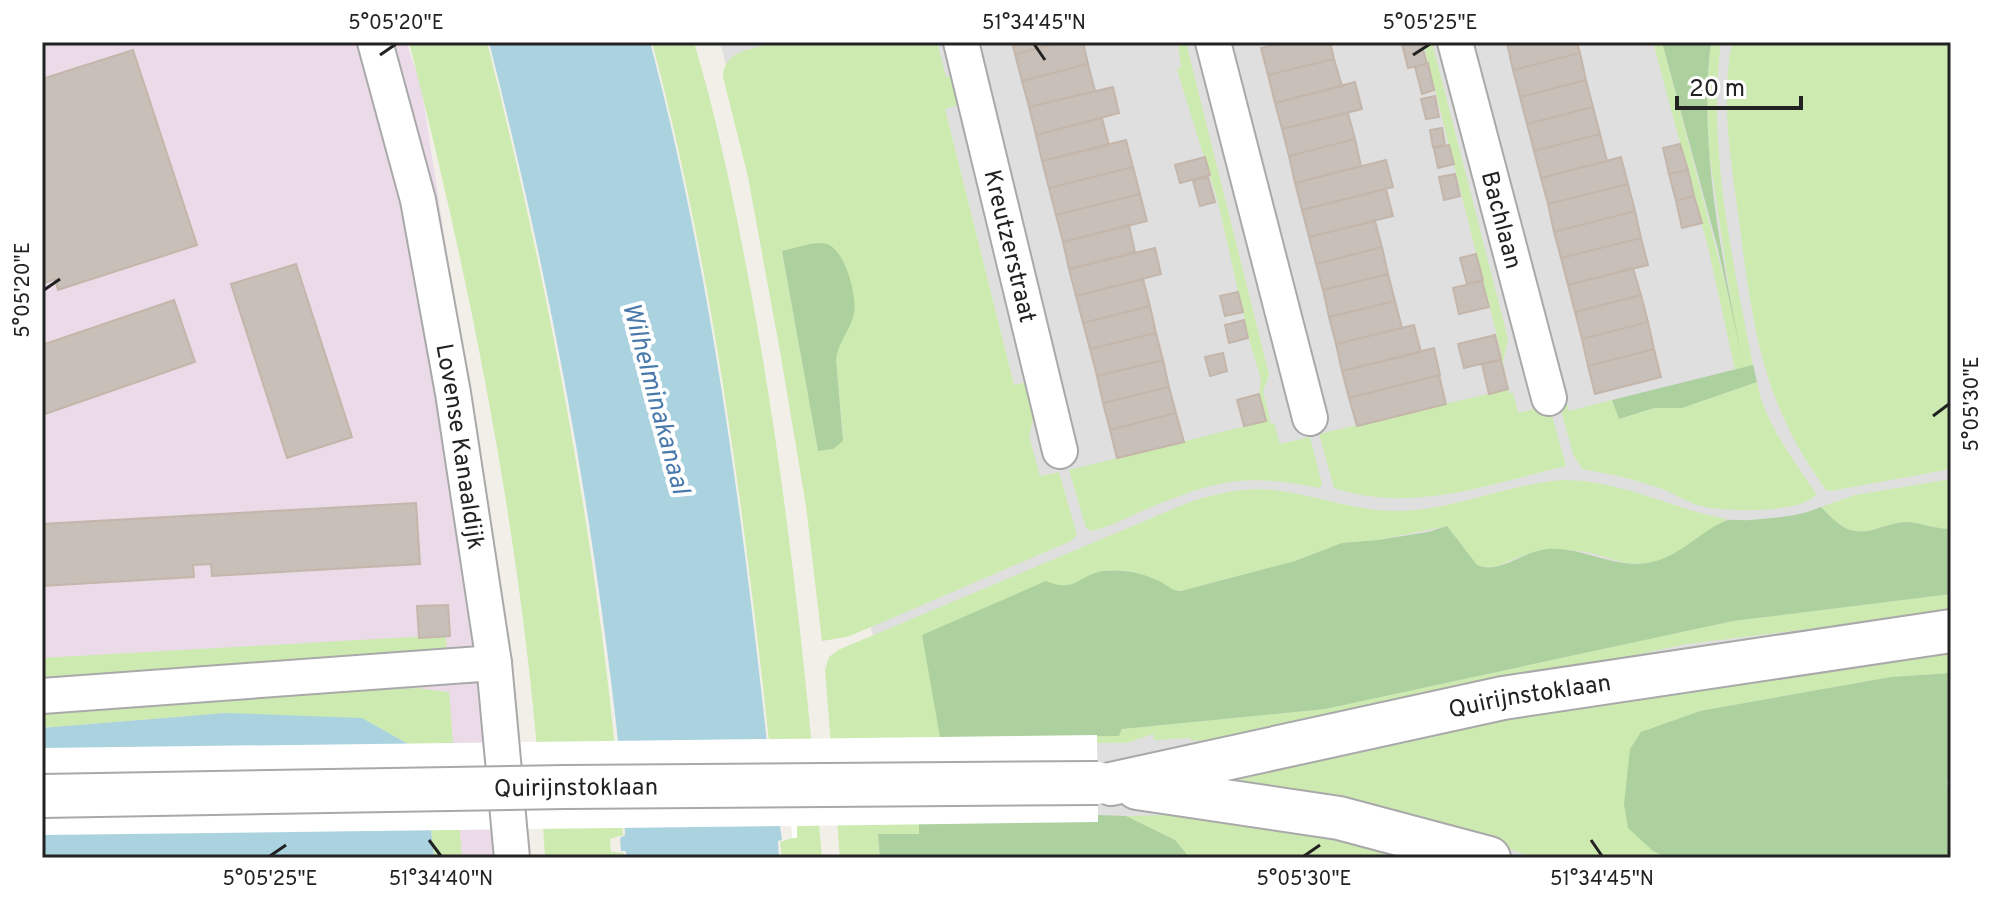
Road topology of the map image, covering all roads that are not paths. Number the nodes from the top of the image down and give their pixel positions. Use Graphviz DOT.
graph roads {
  1 [pos="375,42"];
  2 [pos="961,42"];
  3 [pos="1213,42"];
  4 [pos="1455,42"];
  5 [pos="1549,398"];
  6 [pos="1310,418"];
  7 [pos="1060,451"];
  8 [pos="1951,631"];
  9 [pos="494,663"];
  10 [pos="42,696"];
  11 [pos="1105,784"];
  12 [pos="42,796"];
  13 [pos="512,858"];
  14 [pos="1489,858"];
  1 -- 9 [label="street, Lovense Kanaaldijk"];
  2 -- 7 [label="street, Kreutzerstraat"];
  3 -- 6 [label="street"];
  4 -- 5 [label="street, Bachlaan"];
  8 -- 11 [label="street, Quirijnstoklaan"];
  9 -- 10 [label="street"];
  9 -- 13 [label="street, Lovense Kanaaldijk"];
  11 -- 12 [label="street, Quirijnstoklaan, bridge"];
  11 -- 14 [label="street, Quirijnstoklaan"];
}
